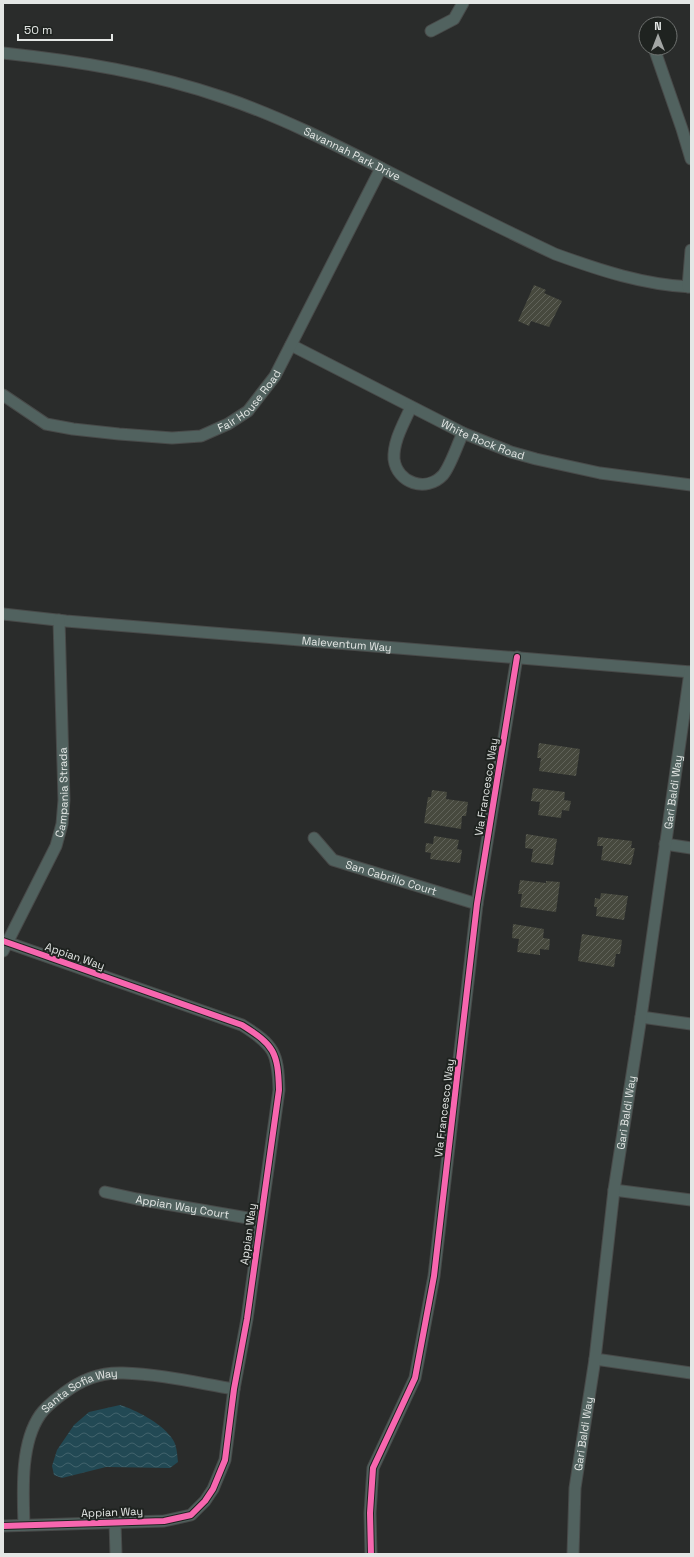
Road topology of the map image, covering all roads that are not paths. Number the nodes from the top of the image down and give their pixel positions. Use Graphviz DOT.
graph roads {
  1 [pos="463,3"];
  2 [pos="431,31"];
  3 [pos="3,53"];
  4 [pos="657,56"];
  5 [pos="691,159"];
  6 [pos="381,168"];
  7 [pos="691,250"];
  8 [pos="689,287"];
  9 [pos="291,345"];
  10 [pos="3,395"];
  11 [pos="411,407"];
  12 [pos="463,433"];
  13 [pos="691,485"];
  14 [pos="3,614"];
  15 [pos="59,620"];
  16 [pos="517,657"];
  17 [pos="690,672"];
  18 [pos="314,838"];
  19 [pos="665,844"];
  20 [pos="691,848"];
  21 [pos="477,904"];
  22 [pos="4,945"];
  23 [pos="642,1016"];
  24 [pos="691,1024"];
  25 [pos="614,1190"];
  26 [pos="105,1192"];
  27 [pos="691,1200"];
  28 [pos="260,1220"];
  29 [pos="595,1359"];
  30 [pos="691,1373"];
  31 [pos="234,1390"];
  32 [pos="116,1522"];
  33 [pos="24,1525"];
  34 [pos="3,1526"];
  35 [pos="116,1554"];
  36 [pos="371,1554"];
  37 [pos="574,1554"];
  1 -- 2 [label="street"];
  3 -- 6 [label="street, Savannah Park Drive"];
  4 -- 5 [label="street"];
  6 -- 8 [label="street, Savannah Park Drive"];
  6 -- 9 [label="street, Fair House Road"];
  7 -- 8 [label="street"];
  9 -- 10 [label="street, Fair House Road"];
  9 -- 11 [label="street, White Rock Road"];
  11 -- 12 [label="street, White Rock Road"];
  11 -- 12 [label="street"];
  12 -- 13 [label="street, White Rock Road"];
  14 -- 15 [label="street, Maleventum Way"];
  15 -- 16 [label="street, Maleventum Way"];
  15 -- 22 [label="street, Campania Strada"];
  16 -- 17 [label="street, Maleventum Way"];
  16 -- 21 [label="street, Via Francesco Way"];
  17 -- 19 [label="street, Gari Baldi Way"];
  18 -- 21 [label="street, San Cabrillo Court"];
  19 -- 20 [label="street"];
  19 -- 23 [label="street, Gari Baldi Way"];
  21 -- 36 [label="street, Via Francesco Way"];
  22 -- 28 [label="street, Appian Way"];
  23 -- 24 [label="street"];
  23 -- 25 [label="street, Gari Baldi Way"];
  25 -- 27 [label="street"];
  25 -- 29 [label="street, Gari Baldi Way"];
  26 -- 28 [label="street, Appian Way Court"];
  28 -- 31 [label="street, Appian Way"];
  29 -- 30 [label="street"];
  29 -- 37 [label="street, Gari Baldi Way"];
  31 -- 32 [label="street, Appian Way"];
  31 -- 33 [label="street, Santa Sofia Way"];
  32 -- 33 [label="street, Appian Way"];
  32 -- 35 [label="street"];
  33 -- 34 [label="street, Appian Way"];
}
